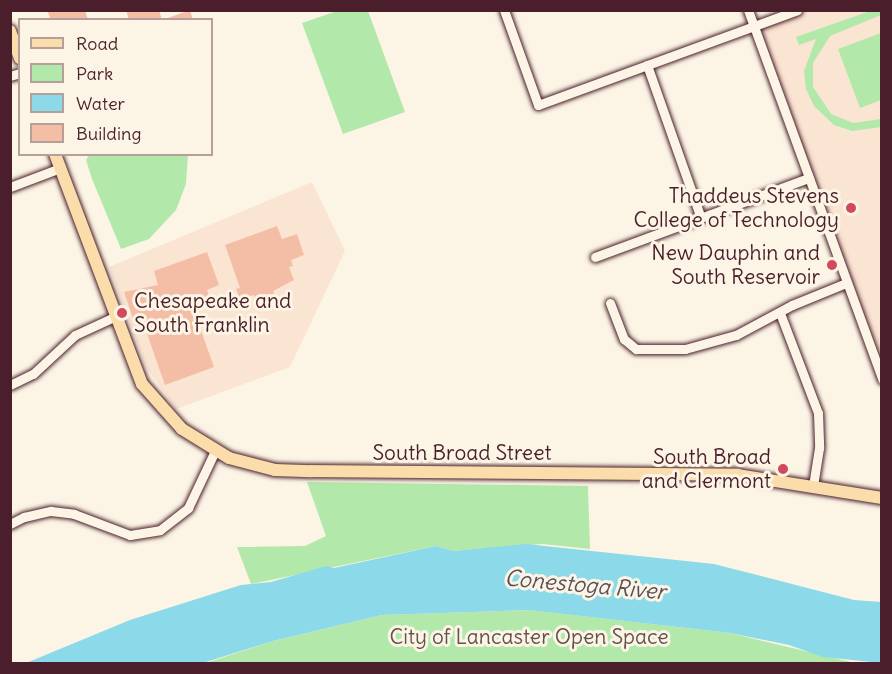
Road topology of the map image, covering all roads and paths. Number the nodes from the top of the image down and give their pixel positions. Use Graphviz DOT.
graph roads {
  1 [pos="504,10"];
  2 [pos="748,10"];
  3 [pos="797,10"];
  4 [pos="754,26"];
  5 [pos="10,31"];
  6 [pos="18,53"];
  7 [pos="647,65"];
  8 [pos="56,156"];
  9 [pos="60,168"];
  10 [pos="809,178"];
  11 [pos="10,186"];
  12 [pos="701,218"];
  13 [pos="595,257"];
  14 [pos="846,283"];
  15 [pos="610,303"];
  16 [pos="780,312"];
  17 [pos="114,317"];
  18 [pos="882,379"];
  19 [pos="10,385"];
  20 [pos="215,451"];
  21 [pos="813,485"];
  22 [pos="882,498"];
  23 [pos="10,524"];
  1 -- 7 [label="street"];
  2 -- 4 [label="street"];
  3 -- 4 [label="street"];
  4 -- 7 [label="street"];
  4 -- 10 [label="street"];
  5 -- 6 [label="main road"];
  7 -- 12 [label="street"];
  8 -- 9 [label="main road, South Broad Street"];
  9 -- 11 [label="street"];
  9 -- 17 [label="main road, South Broad Street"];
  10 -- 12 [label="street"];
  10 -- 14 [label="street"];
  12 -- 13 [label="street"];
  14 -- 16 [label="street"];
  14 -- 18 [label="street"];
  15 -- 16 [label="street"];
  16 -- 21 [label="street"];
  17 -- 19 [label="street"];
  17 -- 20 [label="main road, South Broad Street"];
  20 -- 21 [label="main road, South Broad Street"];
  20 -- 23 [label="street"];
  21 -- 22 [label="main road, South Broad Street"];
}
